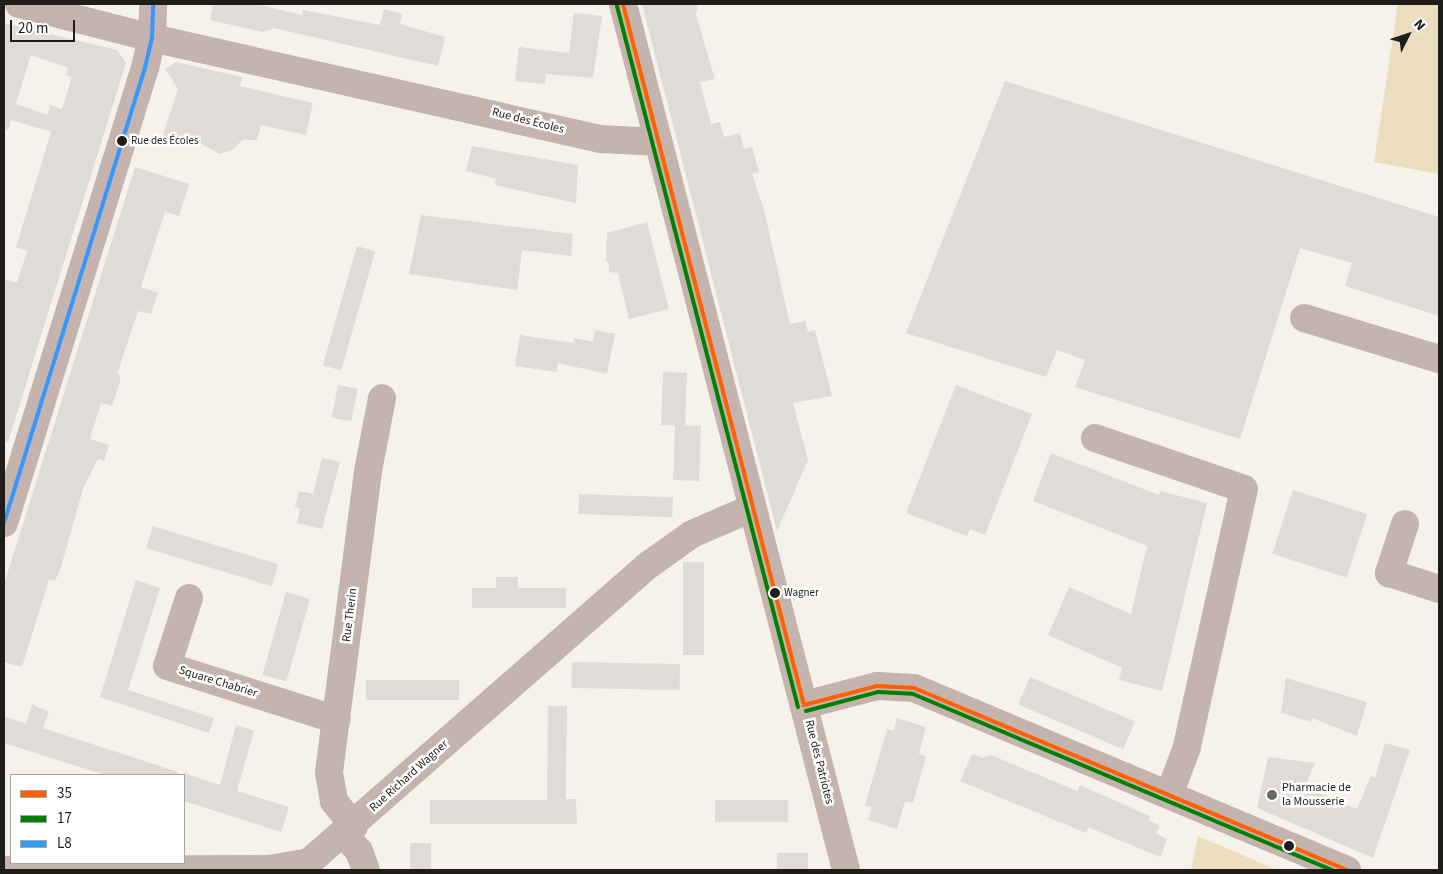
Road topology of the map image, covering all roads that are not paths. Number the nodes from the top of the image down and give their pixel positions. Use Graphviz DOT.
graph roads {
  1 [pos="20,4"];
  2 [pos="153,4"];
  3 [pos="623,4"];
  4 [pos="152,38"];
  5 [pos="658,142"];
  6 [pos="1304,318"];
  7 [pos="1439,359"];
  8 [pos="382,398"];
  9 [pos="1095,438"];
  10 [pos="752,508"];
  11 [pos="4,523"];
  12 [pos="1405,524"];
  13 [pos="1439,590"];
  14 [pos="189,598"];
  15 [pos="804,705"];
  16 [pos="337,720"];
  17 [pos="1169,795"];
  18 [pos="349,830"];
  19 [pos="4,870"];
  20 [pos="366,870"];
  21 [pos="846,870"];
  22 [pos="1347,870"];
  1 -- 4 [label="street, Rue des Écoles"];
  2 -- 4 [label="street"];
  3 -- 5 [label="street, Rue des Patriotes"];
  4 -- 5 [label="street, Rue des Écoles"];
  4 -- 11 [label="street"];
  5 -- 10 [label="street, Rue des Patriotes"];
  6 -- 7 [label="street"];
  8 -- 16 [label="street, Rue Therin"];
  9 -- 17 [label="street"];
  10 -- 15 [label="street, Rue des Patriotes"];
  10 -- 18 [label="street, Rue Richard Wagner"];
  12 -- 13 [label="street"];
  14 -- 16 [label="street, Square Chabrier"];
  15 -- 17 [label="street"];
  15 -- 21 [label="street, Rue des Patriotes"];
  16 -- 18 [label="street, Rue Therin"];
  17 -- 22 [label="street"];
  18 -- 19 [label="street, Rue Richard Wagner"];
  18 -- 20 [label="street, Rue Therin"];
}
